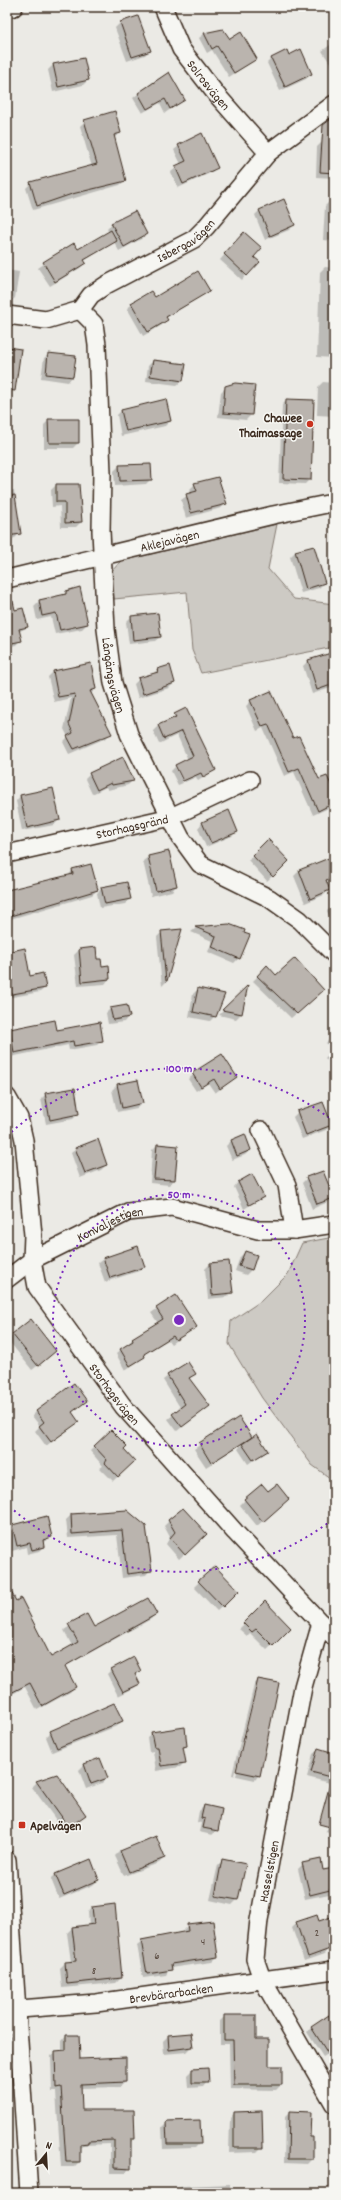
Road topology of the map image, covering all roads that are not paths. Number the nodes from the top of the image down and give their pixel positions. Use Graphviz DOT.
graph roads {
  1 [pos="14,7"];
  2 [pos="163,7"];
  3 [pos="7,8"];
  4 [pos="334,104"];
  5 [pos="268,153"];
  6 [pos="80,310"];
  7 [pos="7,315"];
  8 [pos="333,503"];
  9 [pos="103,556"];
  10 [pos="7,579"];
  11 [pos="250,780"];
  12 [pos="171,817"];
  13 [pos="7,854"];
  14 [pos="334,954"];
  15 [pos="7,1096"];
  16 [pos="261,1130"];
  17 [pos="334,1224"];
  18 [pos="294,1230"];
  19 [pos="32,1260"];
  20 [pos="7,1279"];
  21 [pos="321,1623"];
  22 [pos="334,1637"];
  23 [pos="7,1860"];
  24 [pos="334,1970"];
  25 [pos="262,1978"];
  26 [pos="12,2010"];
  27 [pos="334,2104"];
  28 [pos="29,2193"];
  1 -- 3 [label="street"];
  2 -- 5 [label="street, Solrosvägen"];
  4 -- 5 [label="street, Isbergavägen"];
  5 -- 6 [label="street, Isbergavägen"];
  6 -- 7 [label="street"];
  6 -- 9 [label="street, Långängsvägen"];
  8 -- 9 [label="street, Aklejavägen"];
  9 -- 10 [label="street, Aklejavägen"];
  9 -- 12 [label="street, Långängsvägen"];
  11 -- 12 [label="street, Storhagsgränd"];
  12 -- 13 [label="street, Storhagsgränd"];
  12 -- 14 [label="street, Långängsvägen"];
  15 -- 19 [label="street, Storhagsvägen"];
  16 -- 18 [label="street"];
  17 -- 18 [label="street, Konvaljestigen"];
  18 -- 19 [label="street, Konvaljestigen"];
  19 -- 20 [label="street, Konvaljestigen"];
  19 -- 21 [label="street, Storhagsvägen"];
  21 -- 22 [label="street, Storhagsvägen"];
  21 -- 25 [label="street, Hasselstigen"];
  23 -- 26 [label="street"];
  24 -- 25 [label="street, Brevbärarbacken"];
  25 -- 26 [label="street, Brevbärarbacken"];
  25 -- 27 [label="street, Hasselstigen"];
  26 -- 28 [label="street"];
}
